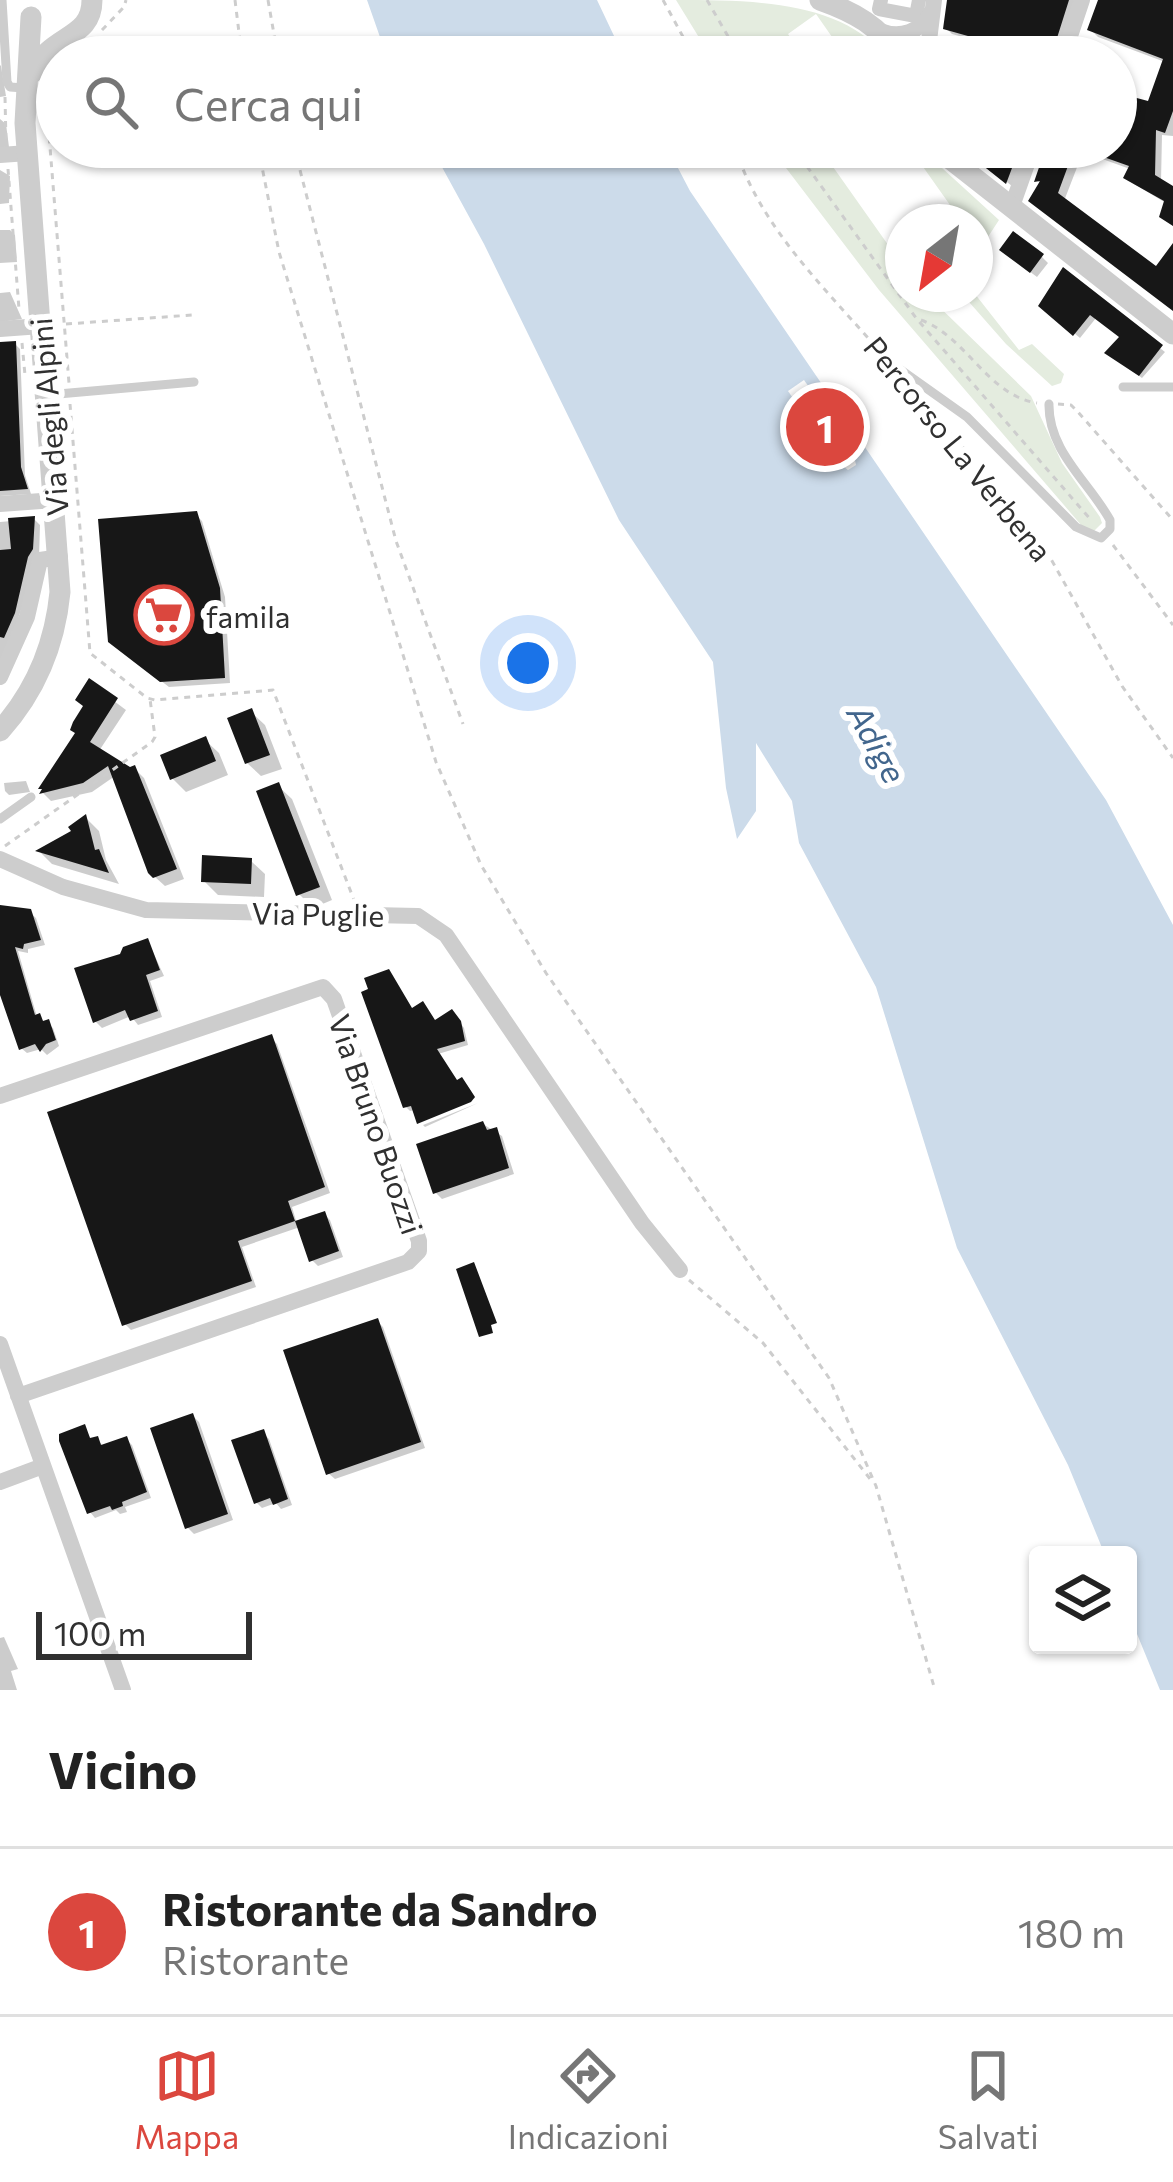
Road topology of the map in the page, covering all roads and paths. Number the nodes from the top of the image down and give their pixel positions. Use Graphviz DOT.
graph roads {
  1 [pos="2,0"];
  2 [pos="126,0"];
  3 [pos="235,0"];
  4 [pos="268,0"];
  5 [pos="663,0"];
  6 [pos="707,0"];
  7 [pos="820,0"];
  8 [pos="881,0"];
  9 [pos="1082,0"];
  10 [pos="928,4"];
  11 [pos="28,8"];
  12 [pos="97,10"];
  13 [pos="61,36"];
  14 [pos="68,36"];
  15 [pos="239,36"];
  16 [pos="274,36"];
  17 [pos="683,36"];
  18 [pos="728,36"];
  19 [pos="887,36"];
  20 [pos="927,36"];
  21 [pos="1070,36"];
  22 [pos="36,63"];
  23 [pos="18,86"];
  24 [pos="10,154"];
  25 [pos="46,168"];
  26 [pos="263,168"];
  27 [pos="298,168"];
  28 [pos="742,168"];
  29 [pos="809,168"];
  30 [pos="961,168"];
  31 [pos="1026,168"];
  32 [pos="1011,209"];
  33 [pos="192,315"];
  34 [pos="42,323"];
  35 [pos="0,329"];
  36 [pos="1173,330"];
  37 [pos="891,363"];
  38 [pos="194,382"];
  39 [pos="69,383"];
  40 [pos="1123,387"];
  41 [pos="1173,387"];
  42 [pos="47,395"];
  43 [pos="70,403"];
  44 [pos="1049,404"];
  45 [pos="55,500"];
  46 [pos="0,504"];
  47 [pos="1099,529"];
  48 [pos="1110,542"];
  49 [pos="59,556"];
  50 [pos="32,605"];
  51 [pos="58,612"];
  52 [pos="1173,625"];
  53 [pos="0,677"];
  54 [pos="150,699"];
  55 [pos="463,724"];
  56 [pos="0,731"];
  57 [pos="1173,758"];
  58 [pos="31,797"];
  59 [pos="0,820"];
  60 [pos="4,851"];
  61 [pos="359,913"];
  62 [pos="0,1096"];
  63 [pos="680,1270"];
  64 [pos="0,1344"];
  65 [pos="18,1396"];
  66 [pos="44,1466"];
  67 [pos="0,1482"];
  68 [pos="876,1486"];
  69 [pos="123,1690"];
  70 [pos="934,1690"];
  1 -- 23 [label="lane"];
  2 -- 12 [label="path"];
  3 -- 15 [label="path"];
  4 -- 16 [label="path"];
  5 -- 17 [label="path"];
  6 -- 18 [label="path"];
  7 -- 19 [label="street"];
  8 -- 10 [label="street"];
  9 -- 21 [label="street"];
  10 -- 19 [label="street"];
  10 -- 20 [label="street"];
  11 -- 13 [label="street"];
  11 -- 23 [label="street, Via degli Alpini"];
  12 -- 14 [label="street"];
  22 -- 23 [label="street"];
  23 -- 24 [label="street, Via degli Alpini"];
  23 -- 24 [label="path"];
  24 -- 34 [label="street, Via degli Alpini"];
  24 -- 34 [label="path"];
  25 -- 34 [label="path"];
  26 -- 68 [label="path"];
  27 -- 55 [label="path"];
  28 -- 37 [label="path, Percorso La Verbena"];
  29 -- 47 [label="path"];
  30 -- 32 [label="street"];
  31 -- 32 [label="street"];
  32 -- 36 [label="street"];
  33 -- 34 [label="path"];
  34 -- 35 [label="street"];
  34 -- 39 [label="path"];
  34 -- 42 [label="street, Via degli Alpini"];
  37 -- 44 [label="lane"];
  37 -- 57 [label="path, Percorso La Verbena"];
  38 -- 42 [label="lane"];
  40 -- 41 [label="lane"];
  42 -- 45 [label="street, Via degli Alpini"];
  43 -- 54 [label="path"];
  45 -- 46 [label="street"];
  45 -- 49 [label="street, Via degli Alpini"];
  48 -- 52 [label="path"];
  49 -- 50 [label="street"];
  49 -- 51 [label="street, Via degli Alpini"];
  50 -- 51 [label="street"];
  50 -- 53 [label="street"];
  51 -- 56 [label="street, Via degli Alpini"];
  54 -- 60 [label="path"];
  54 -- 61 [label="path"];
  58 -- 59 [label="lane"];
  60 -- 61 [label="street, Via Puglie"];
  61 -- 63 [label="street, Via Puglie"];
  62 -- 65 [label="street, Via Bruno Buozzi"];
  63 -- 68 [label="path"];
  64 -- 65 [label="street"];
  65 -- 66 [label="street"];
  66 -- 67 [label="street"];
  66 -- 69 [label="street"];
  68 -- 70 [label="path"];
}
